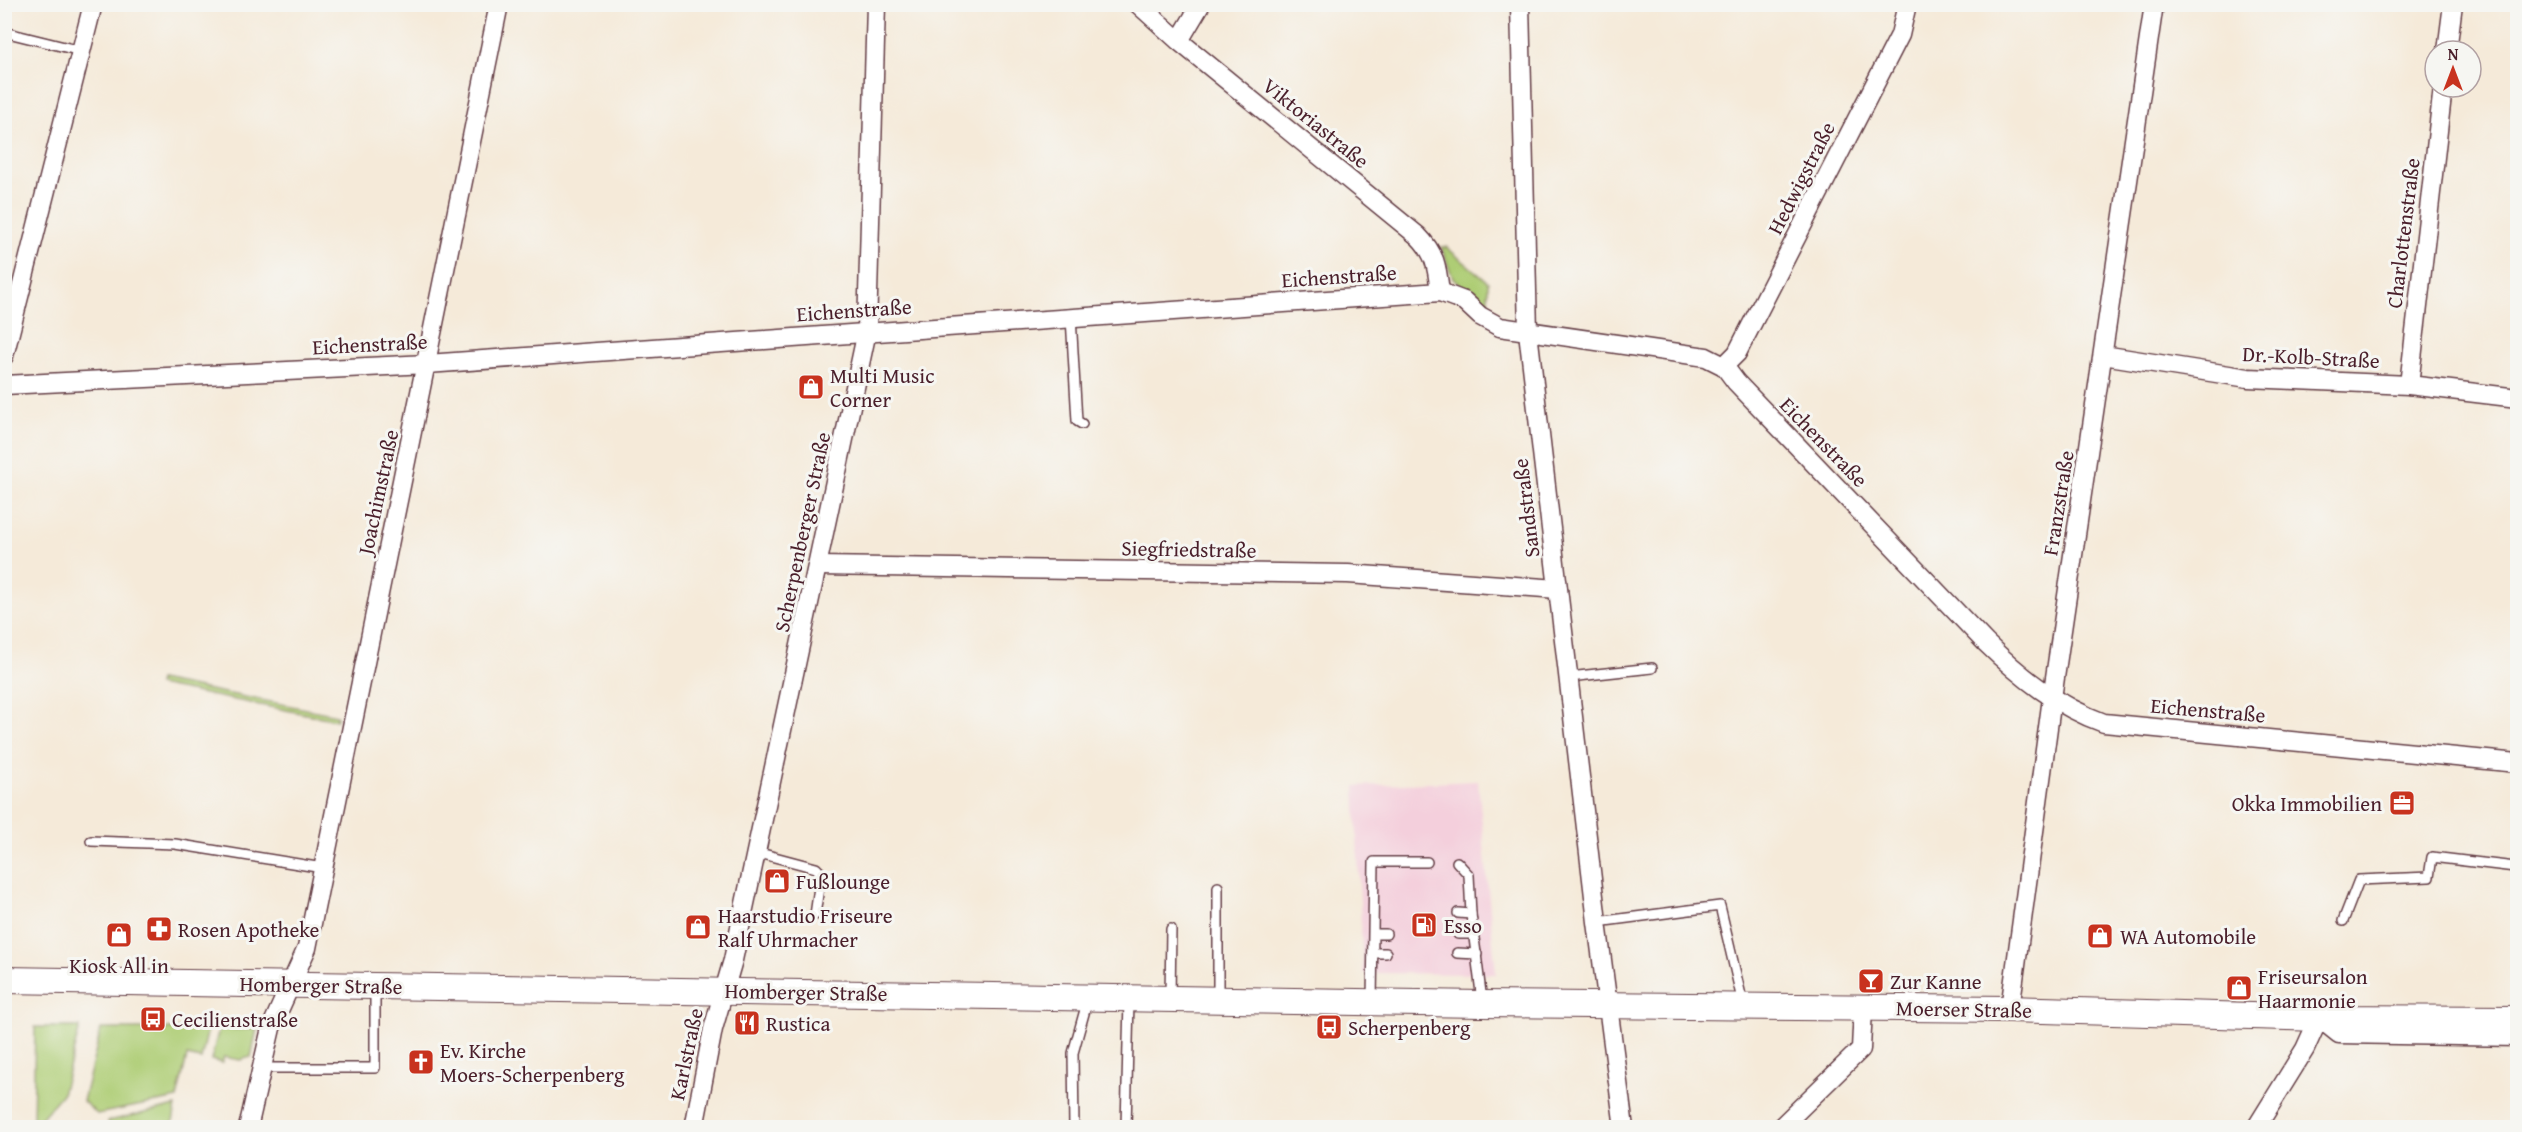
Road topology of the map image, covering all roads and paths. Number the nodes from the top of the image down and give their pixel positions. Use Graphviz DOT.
graph roads {
  1 [pos="93,4"];
  2 [pos="499,4"];
  3 [pos="876,4"];
  4 [pos="1138,4"];
  5 [pos="1201,4"];
  6 [pos="1520,4"];
  7 [pos="1907,4"];
  8 [pos="2154,4"];
  9 [pos="2453,4"];
  10 [pos="4,32"];
  11 [pos="2449,39"];
  12 [pos="1179,41"];
  13 [pos="81,51"];
  14 [pos="2442,99"];
  15 [pos="1440,292"];
  16 [pos="1071,317"];
  17 [pos="867,331"];
  18 [pos="1528,332"];
  19 [pos="2103,355"];
  20 [pos="4,356"];
  21 [pos="428,363"];
  22 [pos="1724,366"];
  23 [pos="4,385"];
  24 [pos="2409,385"];
  25 [pos="2517,398"];
  26 [pos="1082,424"];
  27 [pos="818,566"];
  28 [pos="1558,589"];
  29 [pos="1652,668"];
  30 [pos="1569,677"];
  31 [pos="2052,698"];
  32 [pos="2517,763"];
  33 [pos="91,842"];
  34 [pos="756,852"];
  35 [pos="1427,862"];
  36 [pos="1457,862"];
  37 [pos="2517,864"];
  38 [pos="323,868"];
  39 [pos="1218,887"];
  40 [pos="1374,913"];
  41 [pos="1386,913"];
  42 [pos="1458,913"];
  43 [pos="1471,914"];
  44 [pos="815,915"];
  45 [pos="2343,921"];
  46 [pos="1597,922"];
  47 [pos="1171,929"];
  48 [pos="1374,934"];
  49 [pos="1386,934"];
  50 [pos="1458,934"];
  51 [pos="1474,934"];
  52 [pos="1374,953"];
  53 [pos="1386,953"];
  54 [pos="1457,953"];
  55 [pos="1477,954"];
  56 [pos="4,980"];
  57 [pos="290,985"];
  58 [pos="375,986"];
  59 [pos="724,991"];
  60 [pos="1088,997"];
  61 [pos="1129,998"];
  62 [pos="1170,998"];
  63 [pos="1218,999"];
  64 [pos="1372,1001"];
  65 [pos="1482,1004"];
  66 [pos="1608,1005"];
  67 [pos="1743,1007"];
  68 [pos="1863,1008"];
  69 [pos="2010,1009"];
  70 [pos="2319,1018"];
  71 [pos="2517,1019"];
  72 [pos="2517,1037"];
  73 [pos="262,1068"];
  74 [pos="248,1128"];
  75 [pos="694,1128"];
  76 [pos="1074,1128"];
  77 [pos="1126,1128"];
  78 [pos="1624,1128"];
  79 [pos="1780,1128"];
  80 [pos="2256,1128"];
  1 -- 13 [label="street"];
  2 -- 21 [label="street, Joachimstraße"];
  3 -- 17 [label="street, Scherpenberger Straße"];
  4 -- 12 [label="street, Viktoriastraße"];
  5 -- 12 [label="street"];
  6 -- 18 [label="street, Sandstraße"];
  7 -- 22 [label="street, Hedwigstraße"];
  8 -- 19 [label="street, Franzstraße"];
  9 -- 11 [label="street"];
  10 -- 13 [label="lane"];
  12 -- 15 [label="street, Viktoriastraße"];
  13 -- 20 [label="street"];
  14 -- 24 [label="street, Charlottenstraße"];
  15 -- 16 [label="street, Eichenstraße"];
  15 -- 18 [label="street, Eichenstraße"];
  16 -- 17 [label="street, Eichenstraße"];
  16 -- 26 [label="lane"];
  17 -- 21 [label="street, Eichenstraße"];
  17 -- 27 [label="street, Scherpenberger Straße"];
  18 -- 22 [label="street, Eichenstraße"];
  18 -- 28 [label="street, Sandstraße"];
  19 -- 24 [label="street, Dr.-Kolb-Straße"];
  19 -- 31 [label="street, Franzstraße"];
  21 -- 23 [label="street, Eichenstraße"];
  21 -- 38 [label="street, Joachimstraße"];
  22 -- 31 [label="street, Eichenstraße"];
  24 -- 25 [label="street, Dr.-Kolb-Straße"];
  27 -- 28 [label="street, Siegfriedstraße"];
  27 -- 34 [label="street, Scherpenberger Straße"];
  28 -- 30 [label="street, Sandstraße"];
  29 -- 30 [label="lane"];
  30 -- 46 [label="street, Sandstraße"];
  31 -- 32 [label="street, Eichenstraße"];
  31 -- 69 [label="street, Franzstraße"];
  33 -- 38 [label="lane"];
  34 -- 44 [label="lane"];
  34 -- 59 [label="street, Scherpenberger Straße"];
  35 -- 40 [label="lane"];
  36 -- 43 [label="lane"];
  37 -- 45 [label="lane"];
  38 -- 57 [label="street, Joachimstraße"];
  39 -- 63 [label="lane"];
  40 -- 41 [label="lane"];
  40 -- 48 [label="lane"];
  42 -- 43 [label="lane"];
  43 -- 51 [label="lane"];
  46 -- 66 [label="street, Sandstraße"];
  46 -- 67 [label="lane"];
  47 -- 62 [label="lane"];
  48 -- 49 [label="lane"];
  48 -- 52 [label="lane"];
  50 -- 51 [label="lane"];
  51 -- 55 [label="lane"];
  52 -- 53 [label="lane"];
  52 -- 64 [label="lane"];
  54 -- 55 [label="lane"];
  55 -- 65 [label="lane"];
  56 -- 57 [label="main road, Homberger Straße"];
  57 -- 58 [label="main road, Homberger Straße"];
  57 -- 73 [label="street, Joachimstraße"];
  58 -- 59 [label="main road, Homberger Straße"];
  58 -- 73 [label="lane"];
  59 -- 60 [label="main road, Homberger Straße"];
  59 -- 75 [label="street, Karlstraße"];
  60 -- 61 [label="main road, Homberger Straße"];
  60 -- 76 [label="lane"];
  61 -- 62 [label="main road, Homberger Straße"];
  61 -- 77 [label="lane"];
  62 -- 63 [label="main road, Homberger Straße"];
  63 -- 64 [label="main road, Homberger Straße"];
  64 -- 65 [label="main road, Homberger Straße"];
  65 -- 66 [label="main road, Homberger Straße"];
  66 -- 67 [label="main road, Moerser Straße"];
  66 -- 78 [label="street, Sandstraße"];
  67 -- 68 [label="main road, Moerser Straße"];
  68 -- 69 [label="main road, Moerser Straße"];
  68 -- 79 [label="street"];
  69 -- 70 [label="main road, Moerser Straße"];
  70 -- 71 [label="main road, Moerser Straße"];
  70 -- 72 [label="street"];
  70 -- 80 [label="street"];
  73 -- 74 [label="street, Joachimstraße"];
}
